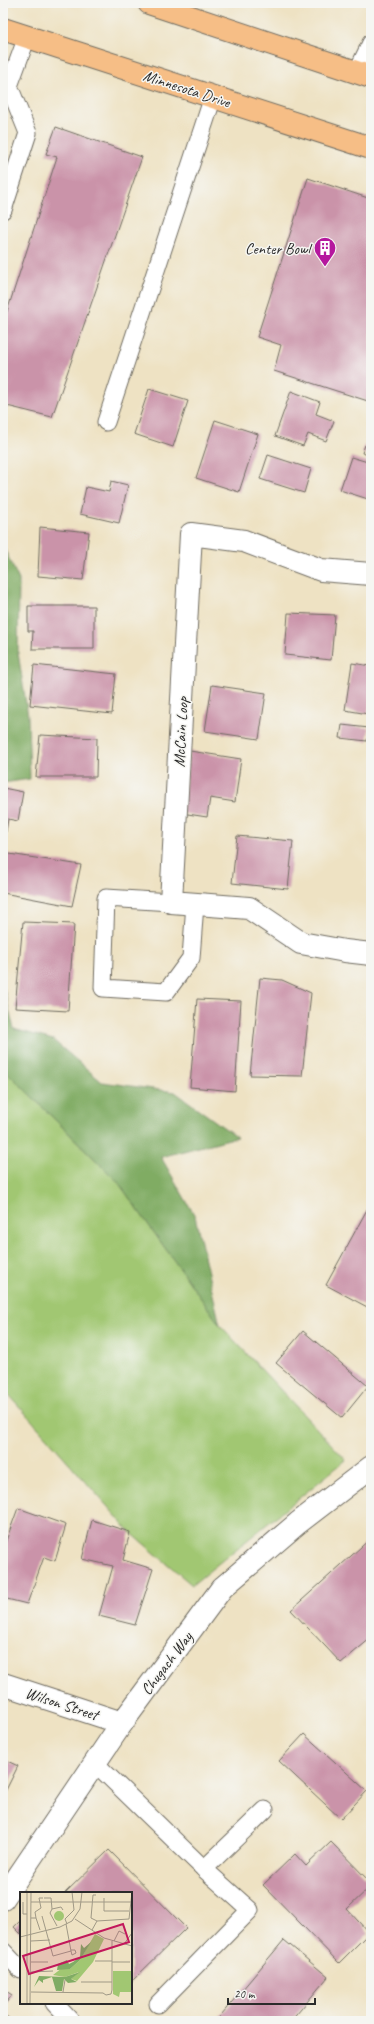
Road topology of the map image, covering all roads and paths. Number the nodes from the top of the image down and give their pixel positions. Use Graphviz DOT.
graph roads {
  1 [pos="149,3"];
  2 [pos="3,29"];
  3 [pos="27,37"];
  4 [pos="371,43"];
  5 [pos="364,75"];
  6 [pos="213,97"];
  7 [pos="371,148"];
  8 [pos="3,210"];
  9 [pos="106,422"];
  10 [pos="371,574"];
  11 [pos="171,902"];
  12 [pos="195,904"];
  13 [pos="371,954"];
  14 [pos="371,1467"];
  15 [pos="3,1684"];
  16 [pos="122,1722"];
  17 [pos="95,1762"];
  18 [pos="265,1810"];
  19 [pos="204,1869"];
  20 [pos="3,1899"];
  21 [pos="3,1951"];
  22 [pos="20,1969"];
  23 [pos="55,2004"];
  24 [pos="158,2004"];
  25 [pos="71,2021"];
  1 -- 5 [label="main road"];
  2 -- 3 [label="main road, Minnesota Drive"];
  3 -- 6 [label="main road, Minnesota Drive"];
  3 -- 8 [label="lane"];
  4 -- 5 [label="lane"];
  6 -- 7 [label="main road, Minnesota Drive"];
  6 -- 9 [label="lane"];
  10 -- 11 [label="street, McCain Loop"];
  11 -- 12 [label="street"];
  11 -- 12 [label="lane"];
  12 -- 13 [label="street"];
  14 -- 16 [label="street, Chugach Way"];
  15 -- 16 [label="street, Wilson Street"];
  16 -- 17 [label="street, Chugach Way"];
  17 -- 19 [label="lane"];
  17 -- 20 [label="street, Chugach Way"];
  18 -- 19 [label="lane"];
  19 -- 24 [label="lane"];
  21 -- 22 [label="lane"];
  23 -- 25 [label="lane"];
}
